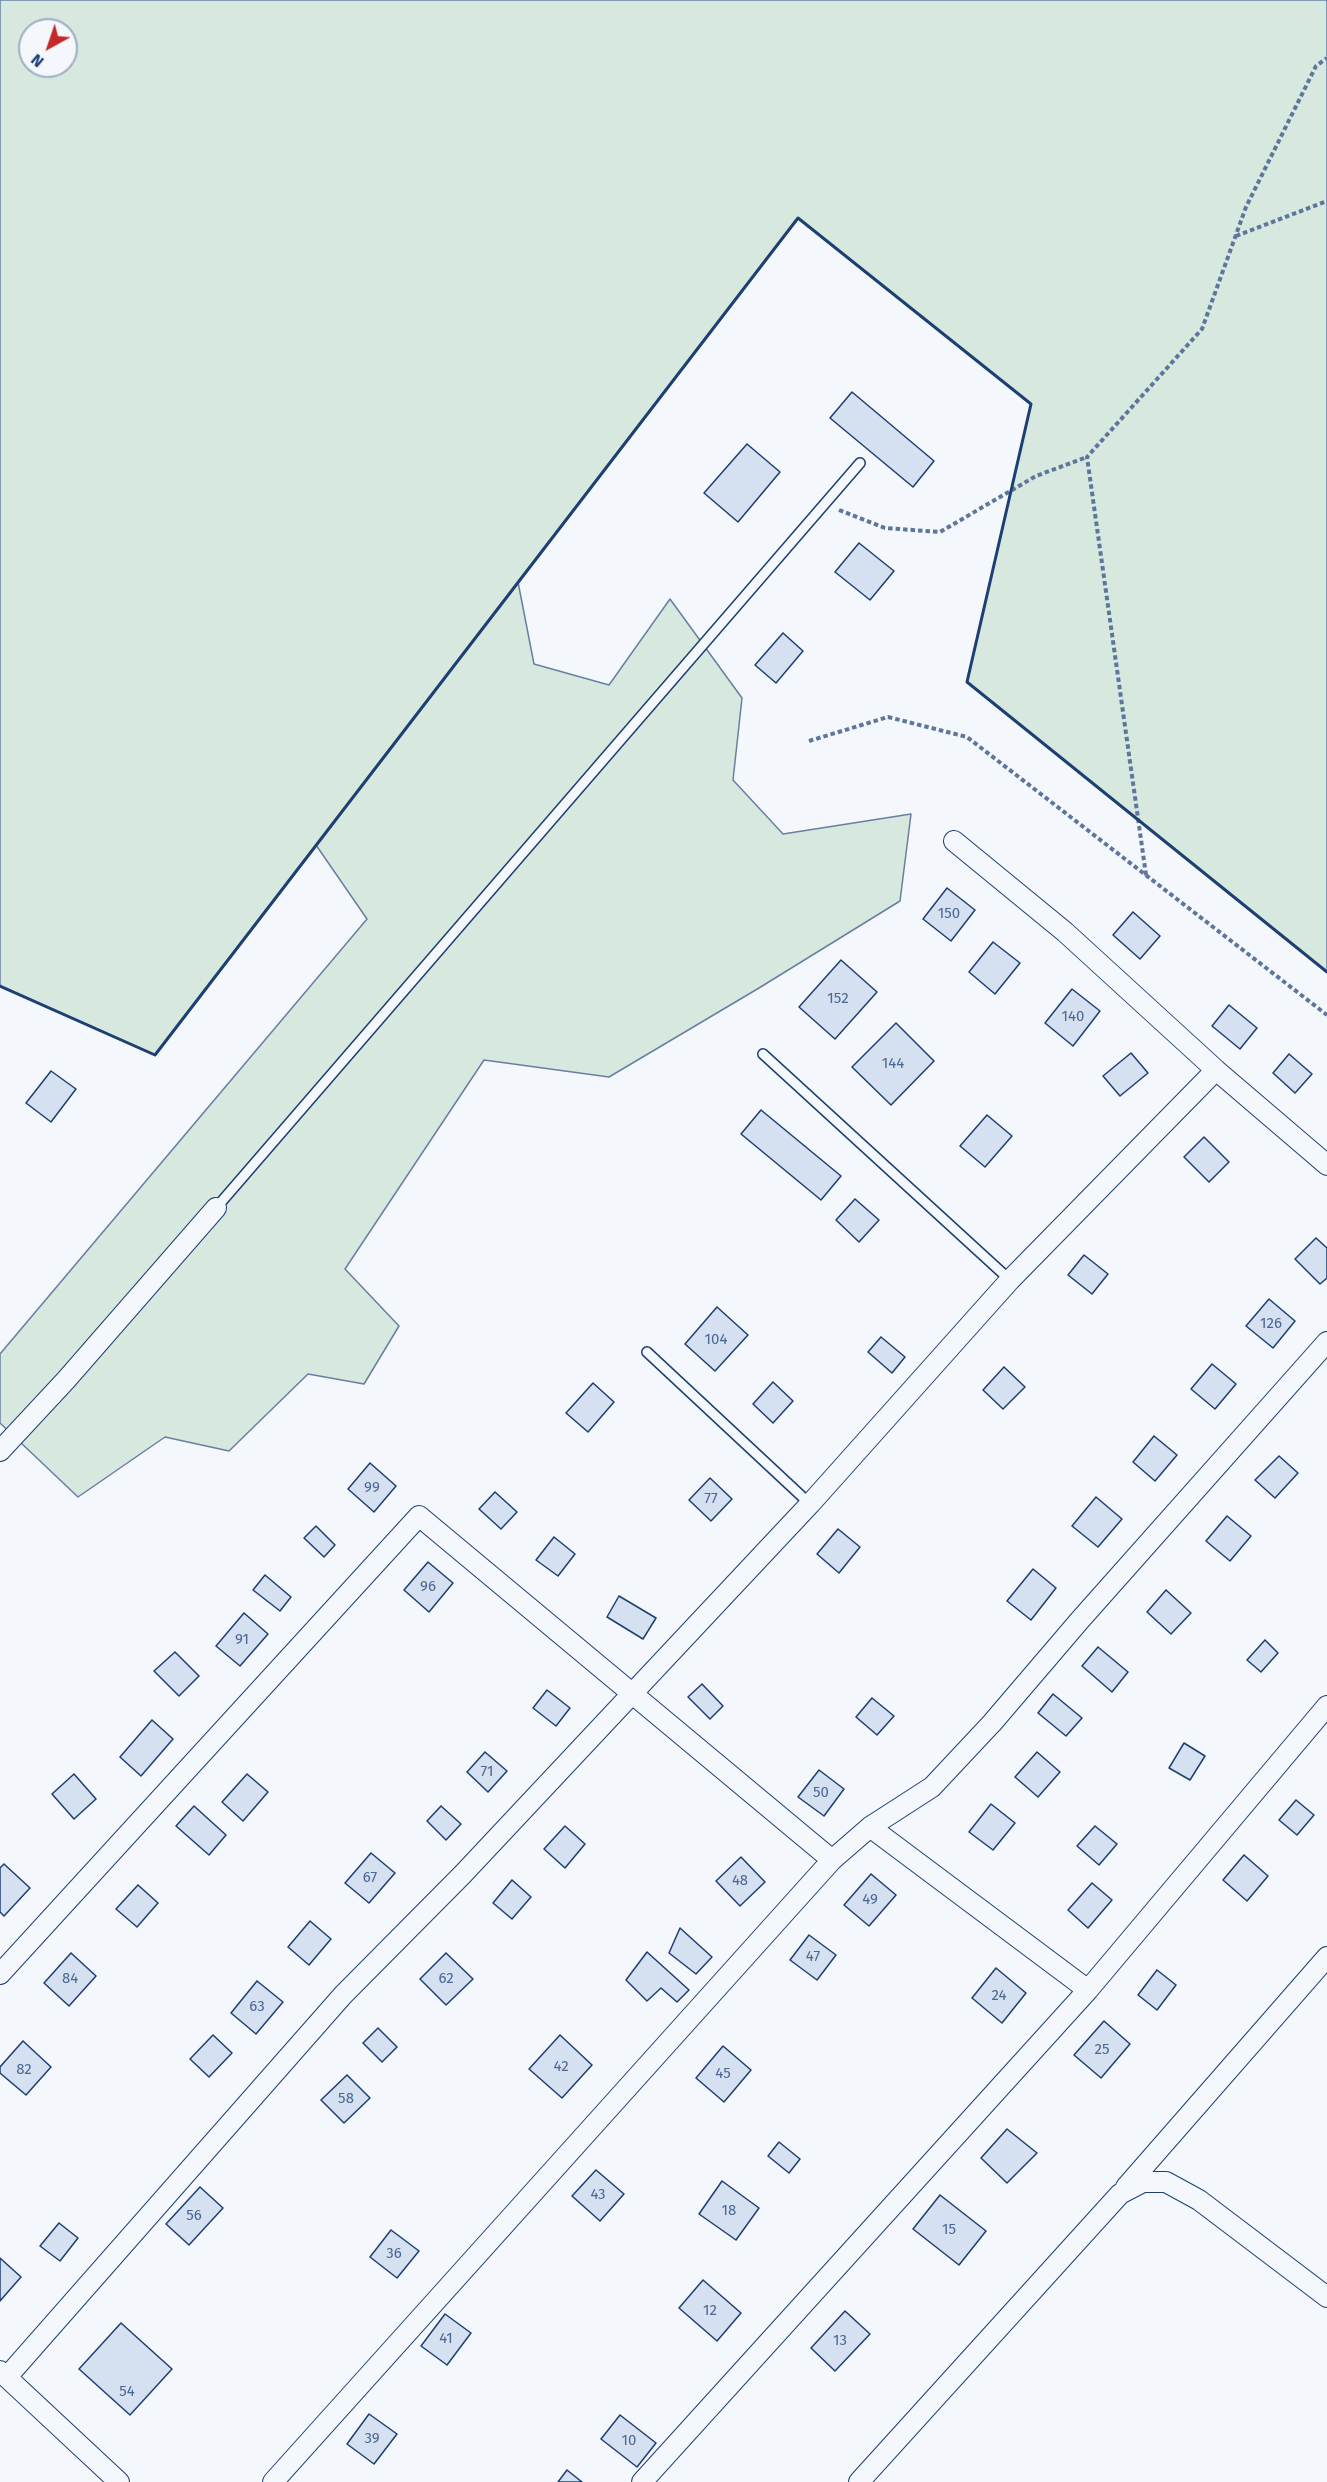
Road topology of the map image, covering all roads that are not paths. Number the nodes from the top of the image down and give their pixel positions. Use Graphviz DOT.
graph roads {
  1 [pos="860,463"];
  2 [pos="954,841"];
  3 [pos="763,1054"];
  4 [pos="1216,1070"];
  5 [pos="1327,1165"];
  6 [pos="216,1208"];
  7 [pos="1010,1280"];
  8 [pos="1327,1342"];
  9 [pos="647,1352"];
  10 [pos="0,1451"];
  11 [pos="810,1504"];
  12 [pos="633,1694"];
  13 [pos="1327,1706"];
  14 [pos="870,1827"];
  15 [pos="832,1860"];
  16 [pos="1327,1957"];
  17 [pos="0,1974"];
  18 [pos="1088,1990"];
  19 [pos="1120,2194"];
  20 [pos="1327,2297"];
  21 [pos="3,2374"];
  22 [pos="119,2482"];
  23 [pos="273,2482"];
  24 [pos="642,2482"];
  25 [pos="859,2482"];
  1 -- 6 [label="lane"];
  2 -- 4 [label="street"];
  3 -- 7 [label="lane"];
  4 -- 5 [label="street"];
  4 -- 7 [label="street"];
  6 -- 10 [label="street"];
  7 -- 11 [label="street"];
  8 -- 14 [label="street"];
  9 -- 11 [label="lane"];
  11 -- 12 [label="street"];
  12 -- 15 [label="street"];
  12 -- 17 [label="street"];
  12 -- 21 [label="street"];
  13 -- 18 [label="street"];
  14 -- 15 [label="street"];
  14 -- 18 [label="street"];
  15 -- 23 [label="street"];
  16 -- 19 [label="street"];
  18 -- 24 [label="street"];
  19 -- 20 [label="street"];
  19 -- 25 [label="street"];
  21 -- 22 [label="street"];
}
